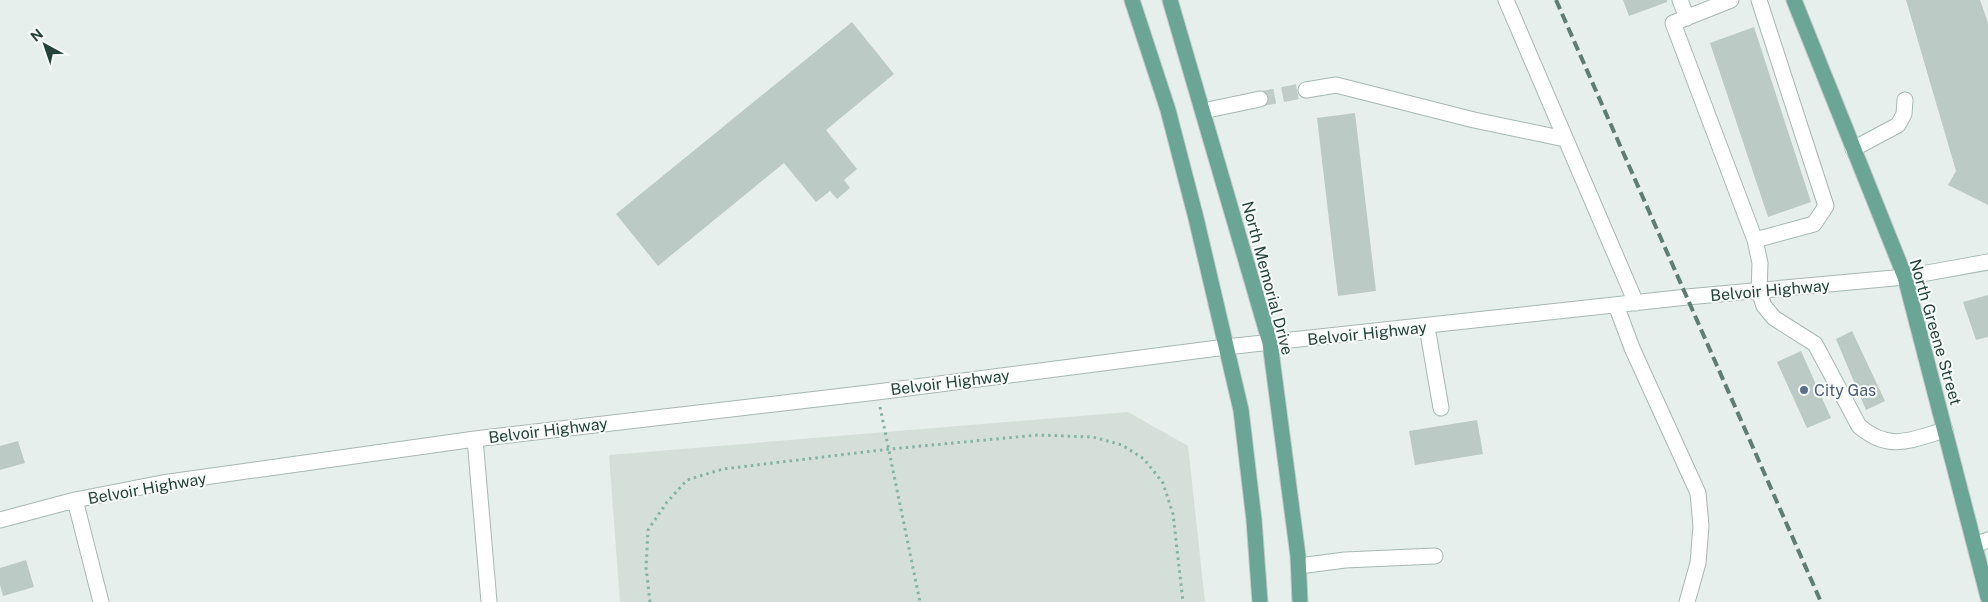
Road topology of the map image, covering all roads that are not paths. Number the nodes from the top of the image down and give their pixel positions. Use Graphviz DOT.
graph roads {
  1 [pos="1132,0"];
  2 [pos="1170,0"];
  3 [pos="1506,0"];
  4 [pos="1680,0"];
  5 [pos="1732,0"];
  6 [pos="1759,0"];
  7 [pos="1794,0"];
  8 [pos="1688,18"];
  9 [pos="1306,90"];
  10 [pos="1260,99"];
  11 [pos="1905,100"];
  12 [pos="1203,111"];
  13 [pos="1566,139"];
  14 [pos="1853,149"];
  15 [pos="1755,240"];
  16 [pos="1988,262"];
  17 [pos="1905,278"];
  18 [pos="1759,290"];
  19 [pos="1636,303"];
  20 [pos="1616,305"];
  21 [pos="1427,327"];
  22 [pos="1270,343"];
  23 [pos="1226,348"];
  24 [pos="1441,408"];
  25 [pos="1945,430"];
  26 [pos="474,439"];
  27 [pos="74,500"];
  28 [pos="0,520"];
  29 [pos="1982,542"];
  30 [pos="1435,556"];
  31 [pos="1299,566"];
  32 [pos="1988,598"];
  33 [pos="101,602"];
  34 [pos="489,602"];
  35 [pos="1260,602"];
  36 [pos="1300,602"];
  37 [pos="1688,602"];
  1 -- 23 [label="main road"];
  2 -- 12 [label="main road, North Memorial Drive"];
  3 -- 13 [label="street"];
  4 -- 8 [label="street"];
  5 -- 8 [label="street"];
  6 -- 15 [label="street"];
  7 -- 14 [label="main road, North Greene Street"];
  8 -- 15 [label="street"];
  9 -- 13 [label="street"];
  10 -- 12 [label="street"];
  11 -- 14 [label="street"];
  12 -- 22 [label="main road, North Memorial Drive"];
  13 -- 19 [label="street"];
  14 -- 17 [label="main road, North Greene Street"];
  15 -- 18 [label="street"];
  16 -- 17 [label="street, Belvoir Highway"];
  17 -- 18 [label="street, Belvoir Highway"];
  17 -- 25 [label="main road, North Greene Street"];
  18 -- 19 [label="street, Belvoir Highway"];
  18 -- 25 [label="street"];
  19 -- 20 [label="street, Belvoir Highway"];
  20 -- 21 [label="street, Belvoir Highway"];
  20 -- 37 [label="street"];
  21 -- 22 [label="street, Belvoir Highway"];
  21 -- 24 [label="street"];
  22 -- 23 [label="street, Belvoir Highway"];
  22 -- 31 [label="main road, North Memorial Drive"];
  23 -- 26 [label="street, Belvoir Highway"];
  23 -- 35 [label="main road"];
  25 -- 29 [label="main road, North Greene Street"];
  26 -- 27 [label="street, Belvoir Highway"];
  26 -- 34 [label="street"];
  27 -- 28 [label="street, Belvoir Highway"];
  27 -- 33 [label="street"];
  29 -- 32 [label="main road, North Greene Street"];
  30 -- 31 [label="street"];
  31 -- 36 [label="main road, North Memorial Drive"];
}
